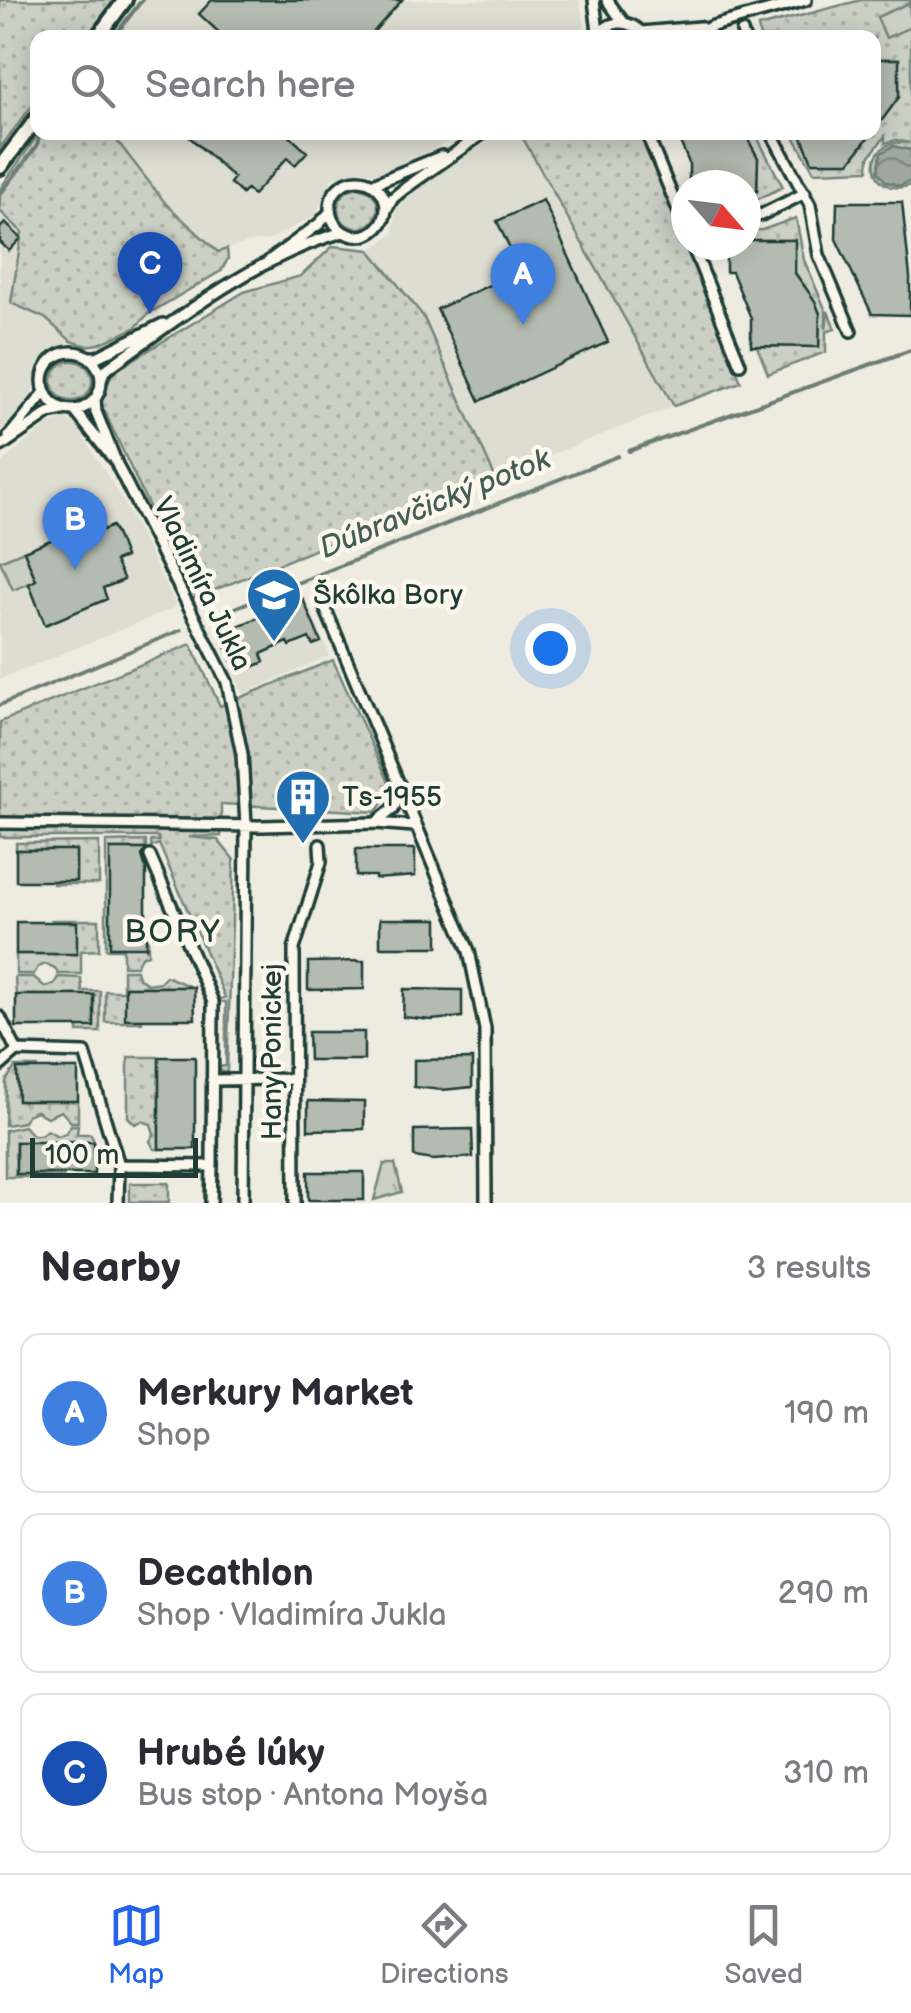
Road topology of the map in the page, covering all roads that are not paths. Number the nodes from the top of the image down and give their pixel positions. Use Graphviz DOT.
graph roads {
  1 [pos="125,0"];
  2 [pos="594,0"];
  3 [pos="607,0"];
  4 [pos="806,0"];
  5 [pos="624,23"];
  6 [pos="712,26"];
  7 [pos="103,30"];
  8 [pos="597,30"];
  9 [pos="602,30"];
  10 [pos="635,30"];
  11 [pos="682,30"];
  12 [pos="703,30"];
  13 [pos="30,128"];
  14 [pos="472,140"];
  15 [pos="649,140"];
  16 [pos="775,140"];
  17 [pos="458,149"];
  18 [pos="0,167"];
  19 [pos="373,184"];
  20 [pos="804,192"];
  21 [pos="671,193"];
  22 [pos="386,210"];
  23 [pos="330,212"];
  24 [pos="761,215"];
  25 [pos="342,232"];
  26 [pos="698,260"];
  27 [pos="258,269"];
  28 [pos="184,314"];
  29 [pos="851,331"];
  30 [pos="90,357"];
  31 [pos="740,364"];
  32 [pos="101,381"];
  33 [pos="45,392"];
  34 [pos="95,399"];
  35 [pos="69,410"];
  36 [pos="1,447"];
  37 [pos="118,466"];
  38 [pos="323,603"];
  39 [pos="404,790"];
  40 [pos="0,823"];
  41 [pos="376,823"];
  42 [pos="246,826"];
  43 [pos="414,826"];
  44 [pos="320,845"];
  45 [pos="150,856"];
  46 [pos="0,1017"];
  47 [pos="18,1052"];
  48 [pos="0,1066"];
  49 [pos="212,1080"];
  50 [pos="246,1080"];
  51 [pos="294,1080"];
  52 [pos="119,1165"];
  53 [pos="212,1166"];
  54 [pos="118,1203"];
  55 [pos="212,1203"];
  56 [pos="243,1203"];
  57 [pos="295,1203"];
  58 [pos="486,1203"];
  1 -- 7 [label="main road"];
  2 -- 8 [label="street"];
  3 -- 5 [label="street"];
  4 -- 6 [label="street"];
  5 -- 9 [label="street"];
  5 -- 10 [label="street"];
  6 -- 11 [label="street"];
  6 -- 12 [label="street"];
  13 -- 18 [label="main road"];
  14 -- 17 [label="street"];
  15 -- 21 [label="street"];
  16 -- 20 [label="street"];
  17 -- 19 [label="street"];
  17 -- 22 [label="street"];
  19 -- 22 [label="street"];
  19 -- 23 [label="street"];
  20 -- 24 [label="street"];
  20 -- 29 [label="street"];
  22 -- 25 [label="street"];
  23 -- 25 [label="street"];
  23 -- 27 [label="street"];
  25 -- 27 [label="street"];
  26 -- 31 [label="street"];
  27 -- 28 [label="street"];
  28 -- 30 [label="street"];
  28 -- 32 [label="street"];
  30 -- 32 [label="street"];
  30 -- 33 [label="street"];
  32 -- 34 [label="street"];
  33 -- 35 [label="street"];
  33 -- 36 [label="street"];
  34 -- 35 [label="street"];
  34 -- 37 [label="street, Vladimíra Jukla"];
  35 -- 36 [label="street"];
  35 -- 37 [label="street, Vladimíra Jukla"];
  37 -- 42 [label="street, Vladimíra Jukla"];
  38 -- 39 [label="street"];
  39 -- 41 [label="street"];
  39 -- 43 [label="street"];
  40 -- 42 [label="street"];
  41 -- 42 [label="street"];
  41 -- 43 [label="street"];
  42 -- 50 [label="street, Vladimíra Jukla"];
  43 -- 58 [label="street"];
  44 -- 51 [label="street, Hany Ponickej"];
  45 -- 49 [label="street"];
  46 -- 47 [label="street"];
  47 -- 48 [label="street"];
  47 -- 52 [label="street"];
  49 -- 50 [label="street"];
  49 -- 53 [label="street"];
  50 -- 51 [label="street"];
  50 -- 56 [label="street, Vladimíra Jukla"];
  51 -- 57 [label="street, Hany Ponickej"];
  52 -- 53 [label="street"];
  52 -- 54 [label="street"];
  53 -- 55 [label="street"];
}
